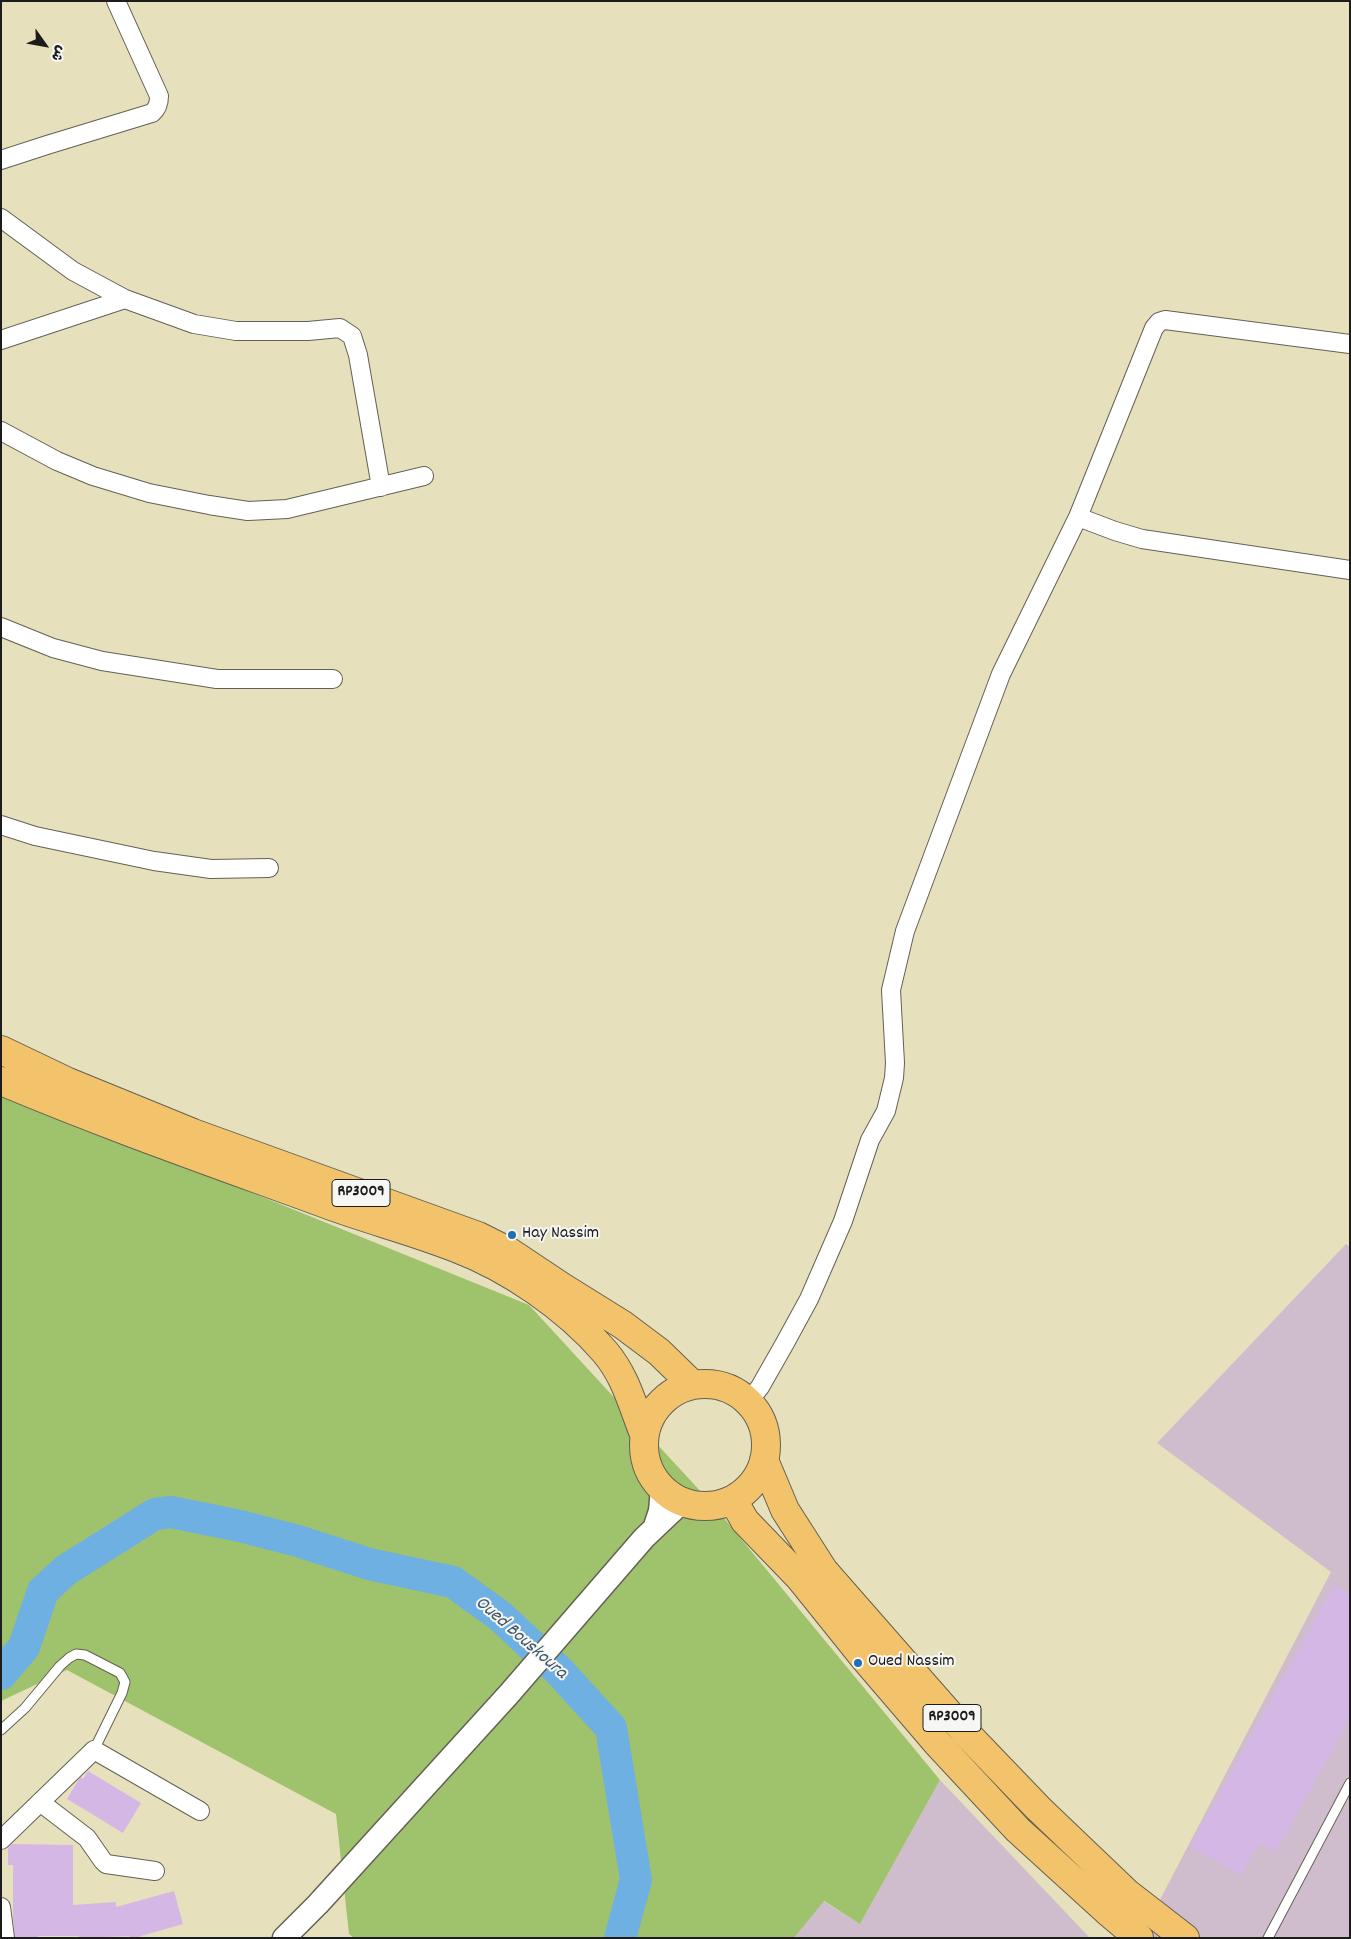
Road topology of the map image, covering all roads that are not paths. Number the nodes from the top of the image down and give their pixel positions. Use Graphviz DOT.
graph roads {
  1 [pos="116,1"];
  2 [pos="1,160"];
  3 [pos="1,218"];
  4 [pos="125,299"];
  5 [pos="1,340"];
  6 [pos="1350,344"];
  7 [pos="1,431"];
  8 [pos="424,476"];
  9 [pos="381,487"];
  10 [pos="1078,517"];
  11 [pos="1350,570"];
  12 [pos="1,628"];
  13 [pos="333,679"];
  14 [pos="1,825"];
  15 [pos="269,868"];
  16 [pos="1,1050"];
  17 [pos="1,1080"];
  18 [pos="693,1384"];
  19 [pos="748,1401"];
  20 [pos="644,1434"];
  21 [pos="764,1460"];
  22 [pos="672,1496"];
  23 [pos="733,1500"];
  24 [pos="1,1730"];
  25 [pos="94,1750"];
  26 [pos="1350,1783"];
  27 [pos="40,1802"];
  28 [pos="200,1811"];
  29 [pos="1,1840"];
  30 [pos="155,1871"];
  31 [pos="1,1907"];
  32 [pos="5,1938"];
  33 [pos="284,1938"];
  34 [pos="1140,1938"];
  35 [pos="1185,1938"];
  36 [pos="1268,1938"];
  1 -- 2 [label="street"];
  3 -- 4 [label="street"];
  4 -- 5 [label="street"];
  4 -- 9 [label="street"];
  6 -- 10 [label="street"];
  7 -- 9 [label="street"];
  8 -- 9 [label="street"];
  10 -- 11 [label="street"];
  10 -- 19 [label="street"];
  12 -- 13 [label="street"];
  14 -- 15 [label="street"];
  16 -- 18 [label="main road, RP3009"];
  17 -- 20 [label="main road, RP3009"];
  18 -- 19 [label="main road, RP3009"];
  18 -- 20 [label="main road, RP3009"];
  19 -- 21 [label="main road, RP3009"];
  20 -- 22 [label="main road, RP3009"];
  21 -- 23 [label="main road, RP3009"];
  21 -- 35 [label="main road, RP3009"];
  22 -- 23 [label="main road, RP3009"];
  22 -- 33 [label="street"];
  23 -- 34 [label="main road, RP3009"];
  24 -- 25 [label="lane"];
  25 -- 27 [label="street"];
  25 -- 28 [label="street"];
  26 -- 36 [label="lane"];
  27 -- 29 [label="street"];
  27 -- 30 [label="street"];
  31 -- 32 [label="street"];
}
